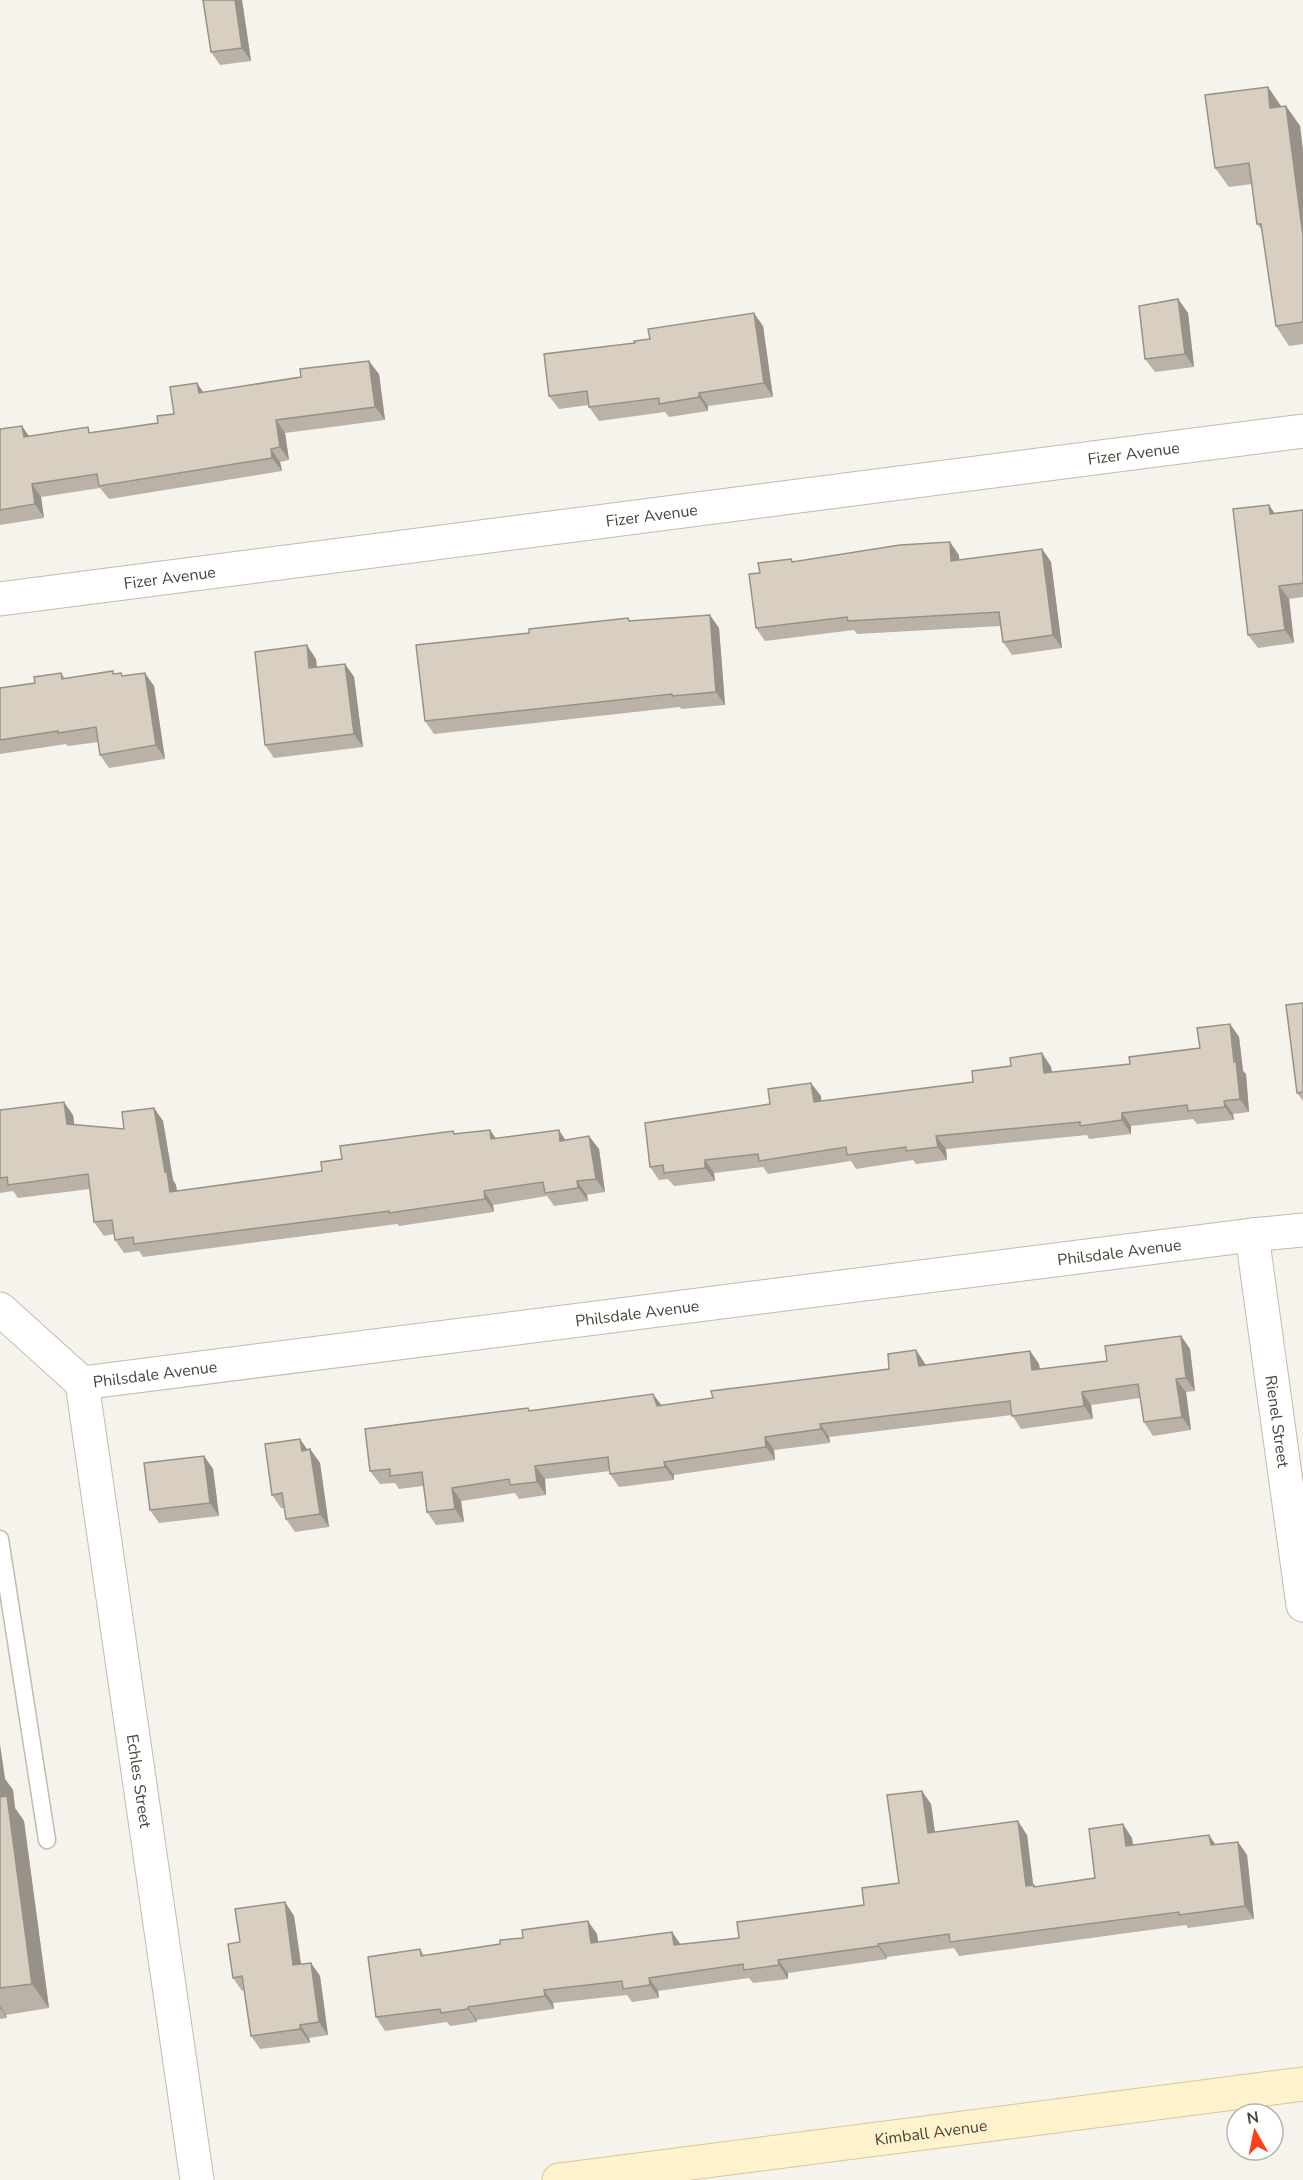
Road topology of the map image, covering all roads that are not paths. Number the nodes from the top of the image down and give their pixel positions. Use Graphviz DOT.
graph roads {
  1 [pos="1303,430"];
  2 [pos="0,599"];
  3 [pos="1303,1230"];
  4 [pos="1252,1235"];
  5 [pos="0,1309"];
  6 [pos="82,1383"];
  7 [pos="0,1539"];
  8 [pos="1303,1605"];
  9 [pos="47,1840"];
  10 [pos="1303,2085"];
  11 [pos="197,2180"];
  12 [pos="559,2180"];
  1 -- 2 [label="street, Fizer Avenue"];
  3 -- 4 [label="street, Philsdale Avenue"];
  4 -- 6 [label="street, Philsdale Avenue"];
  4 -- 8 [label="street, Rienel Street"];
  5 -- 6 [label="street, Philsdale Avenue"];
  6 -- 11 [label="street, Echles Street"];
  7 -- 9 [label="lane"];
  10 -- 12 [label="main road, Kimball Avenue"];
}
